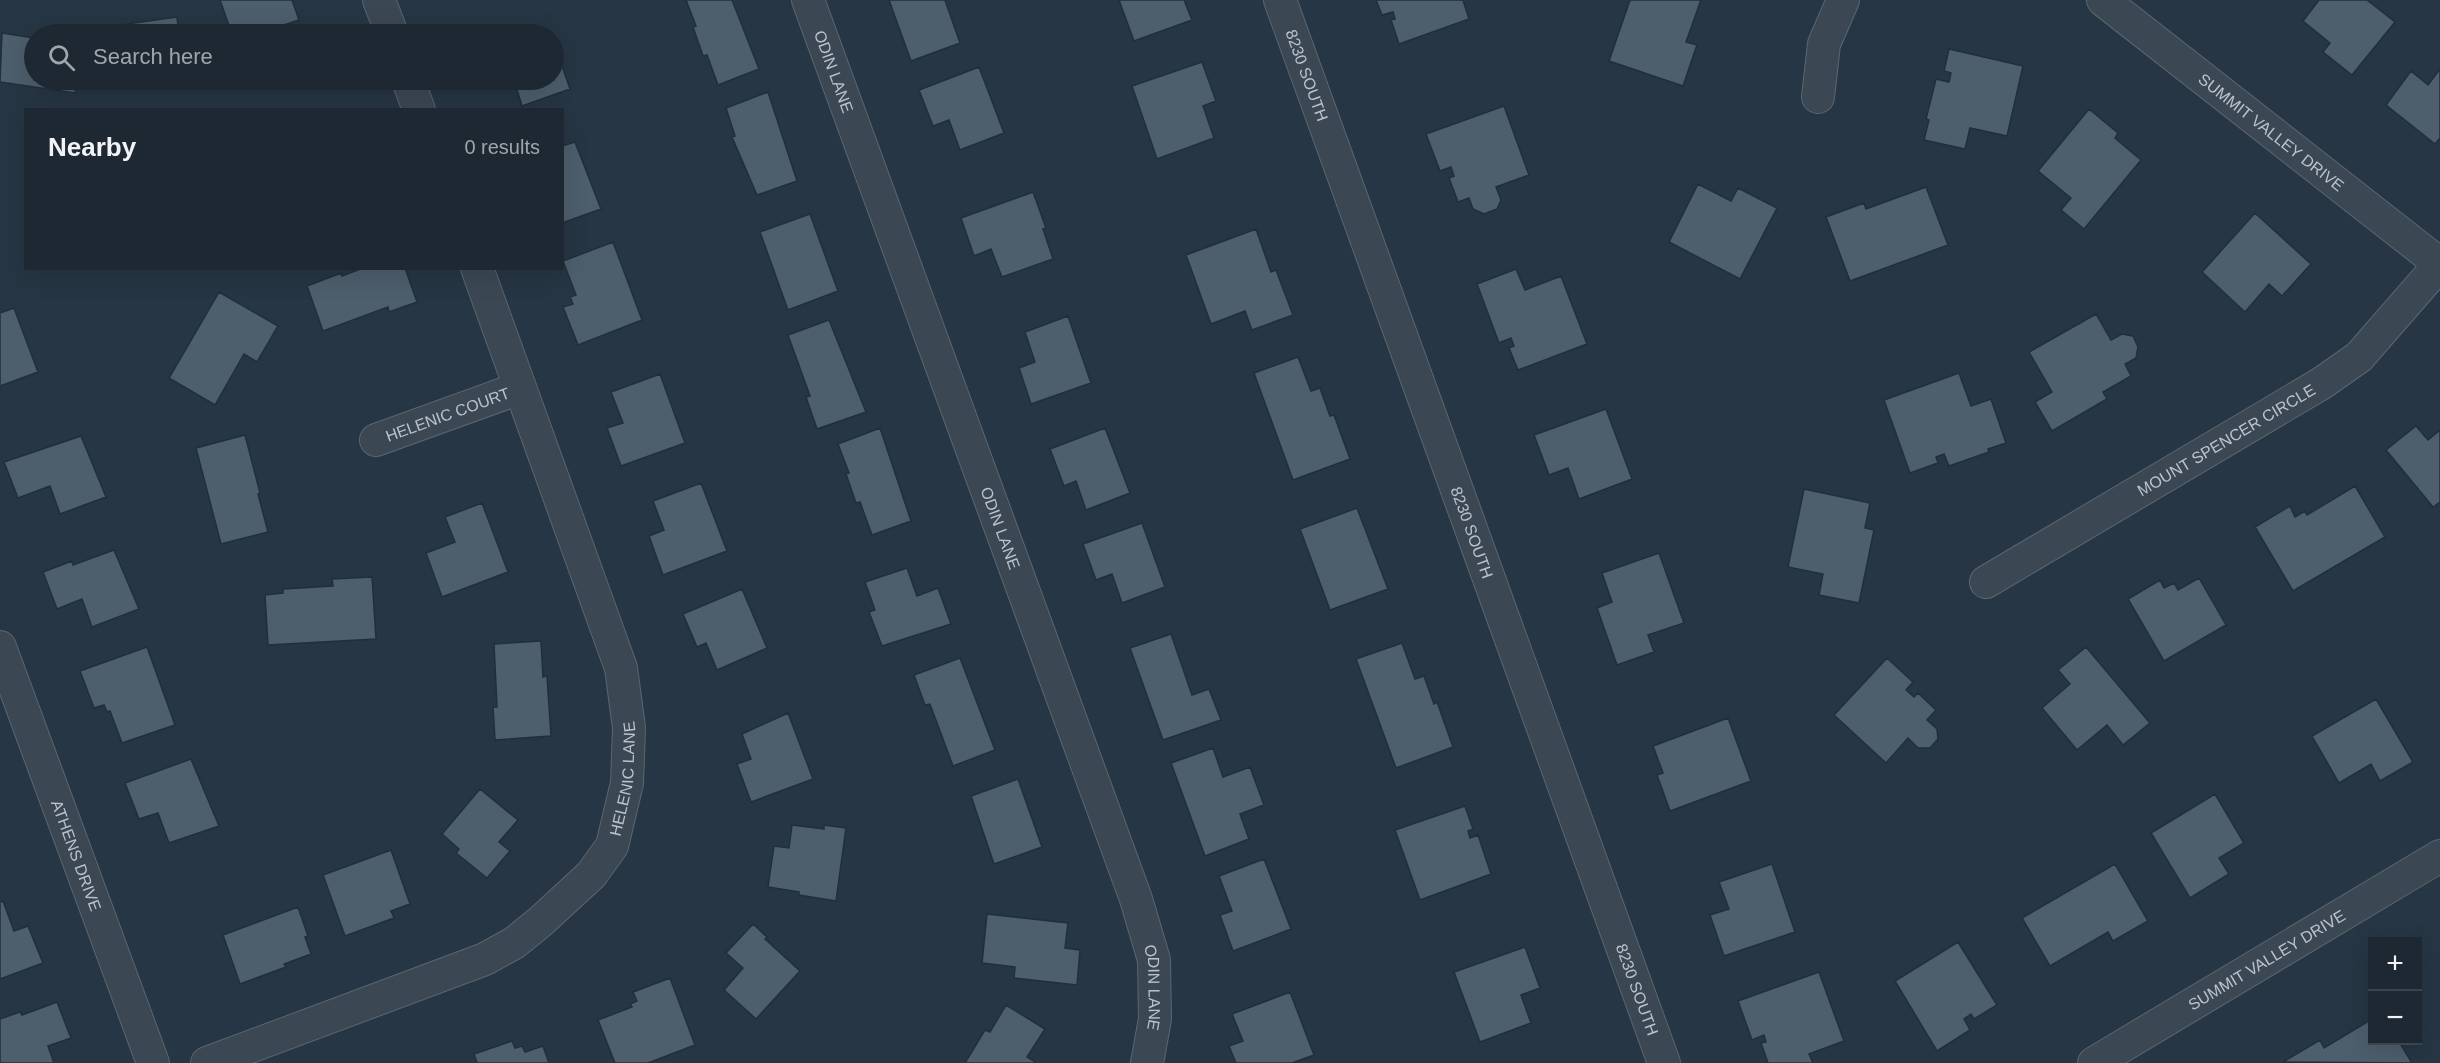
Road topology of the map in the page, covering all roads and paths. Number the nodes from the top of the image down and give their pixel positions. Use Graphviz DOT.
graph roads {
  1 [pos="380,0"];
  2 [pos="808,0"];
  3 [pos="1280,0"];
  4 [pos="1843,0"];
  5 [pos="2103,0"];
  6 [pos="388,24"];
  7 [pos="412,90"];
  8 [pos="1818,97"];
  9 [pos="418,108"];
  10 [pos="2440,264"];
  11 [pos="478,270"];
  12 [pos="520,388"];
  13 [pos="376,440"];
  14 [pos="1986,582"];
  15 [pos="0,647"];
  16 [pos="2440,856"];
  17 [pos="153,1063"];
  18 [pos="207,1063"];
  19 [pos="1147,1063"];
  20 [pos="1664,1063"];
  21 [pos="2094,1063"];
  1 -- 6 [label="street"];
  2 -- 19 [label="street, ODIN LANE"];
  3 -- 20 [label="street, 8230 SOUTH"];
  4 -- 8 [label="street"];
  5 -- 10 [label="street, SUMMIT VALLEY DRIVE"];
  7 -- 9 [label="street"];
  10 -- 14 [label="street, MOUNT SPENCER CIRCLE"];
  11 -- 12 [label="street, HELENIC LANE"];
  12 -- 13 [label="street, HELENIC COURT"];
  12 -- 18 [label="street, HELENIC LANE"];
  15 -- 17 [label="street, ATHENS DRIVE"];
  16 -- 21 [label="street, SUMMIT VALLEY DRIVE"];
}
